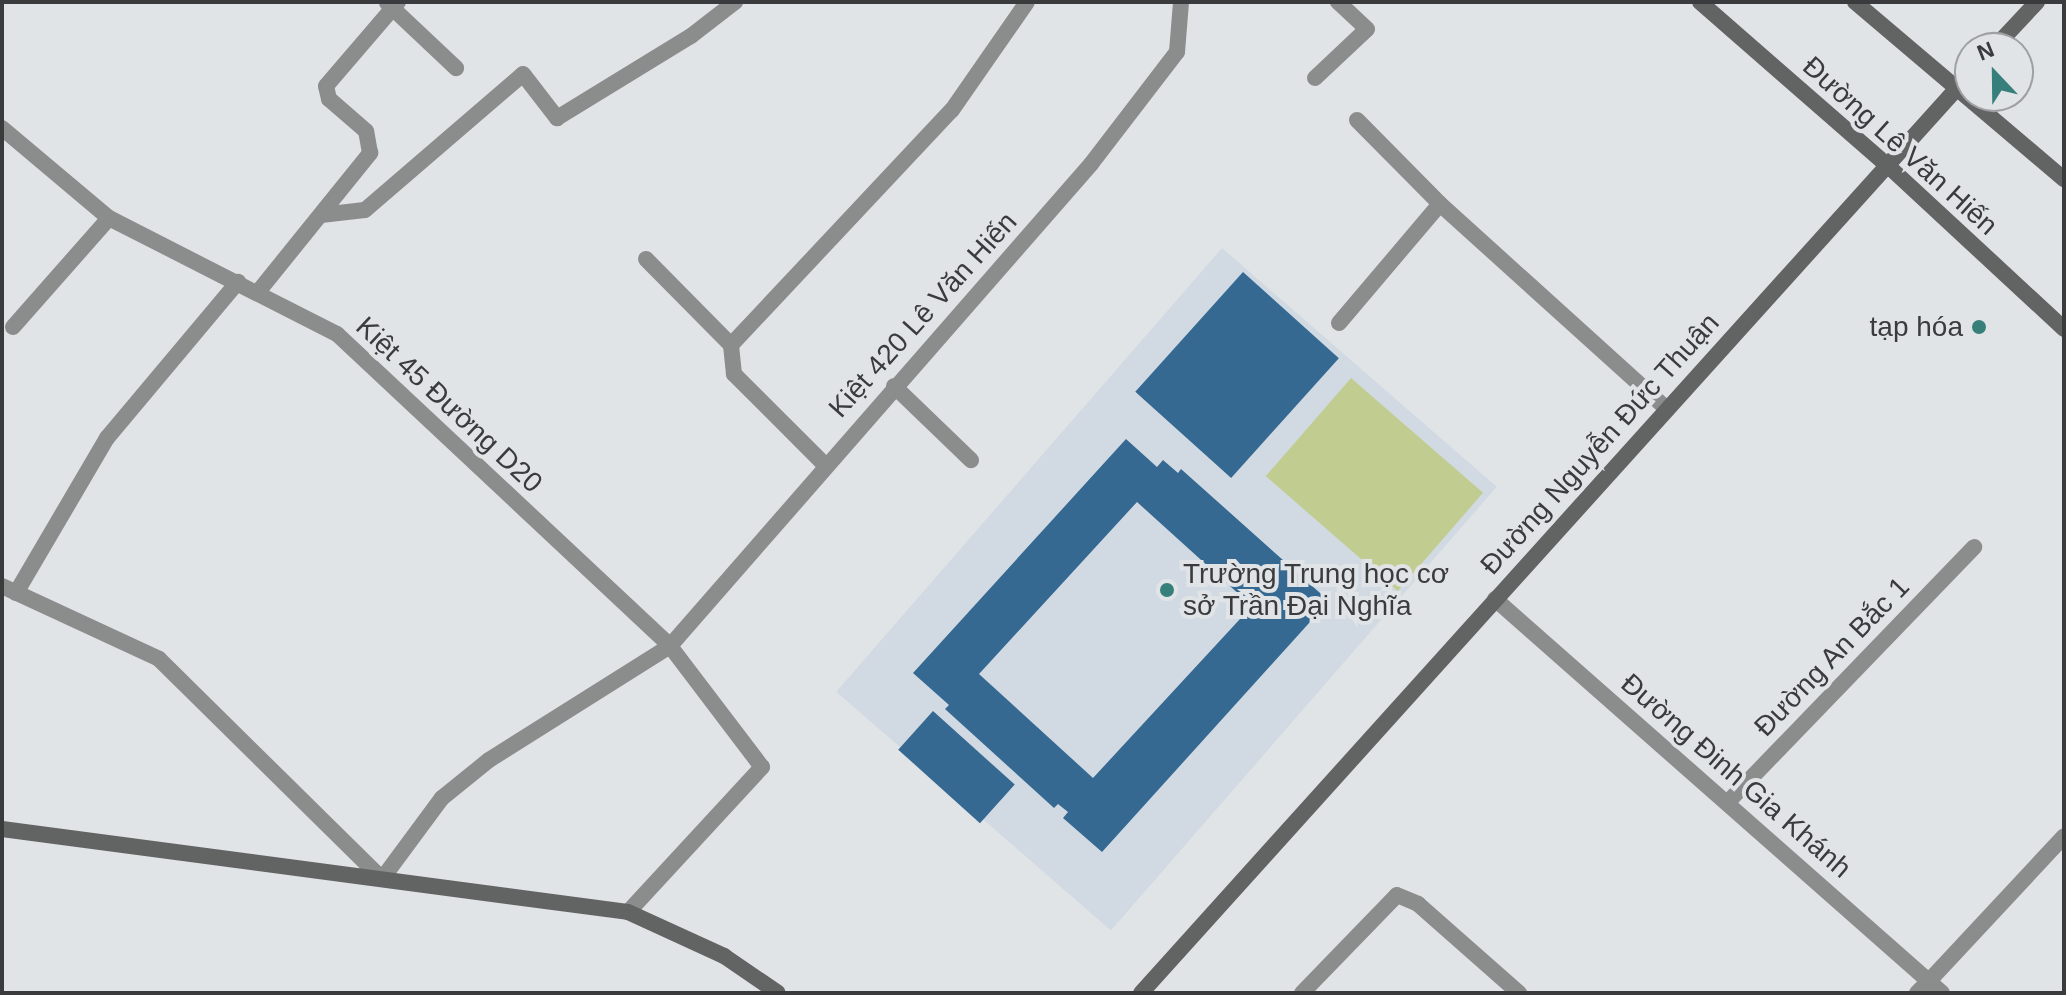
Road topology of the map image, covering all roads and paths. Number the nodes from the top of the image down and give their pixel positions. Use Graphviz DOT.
graph roads {
  1 [pos="735,2"];
  2 [pos="1027,2"];
  3 [pos="1181,2"];
  4 [pos="1338,2"];
  5 [pos="1700,2"];
  6 [pos="1855,2"];
  7 [pos="2037,2"];
  8 [pos="392,4"];
  9 [pos="2009,32"];
  10 [pos="456,68"];
  11 [pos="1954,73"];
  12 [pos="1315,78"];
  13 [pos="1954,91"];
  14 [pos="1996,112"];
  15 [pos="1357,120"];
  16 [pos="2,128"];
  17 [pos="1886,164"];
  18 [pos="2064,179"];
  19 [pos="1440,204"];
  20 [pos="321,215"];
  21 [pos="109,218"];
  22 [pos="646,259"];
  23 [pos="238,282"];
  24 [pos="258,292"];
  25 [pos="1339,323"];
  26 [pos="13,327"];
  27 [pos="2064,329"];
  28 [pos="731,345"];
  29 [pos="894,386"];
  30 [pos="1667,409"];
  31 [pos="971,460"];
  32 [pos="825,465"];
  33 [pos="1974,547"];
  34 [pos="9,590"];
  35 [pos="1495,599"];
  36 [pos="670,646"];
  37 [pos="1727,803"];
  38 [pos="2,829"];
  39 [pos="2064,836"];
  40 [pos="382,879"];
  41 [pos="628,912"];
  42 [pos="1923,987"];
  43 [pos="778,993"];
  44 [pos="1141,993"];
  45 [pos="1302,993"];
  46 [pos="1519,993"];
  47 [pos="1942,993"];
  1 -- 20 [label="street"];
  2 -- 28 [label="street"];
  3 -- 29 [label="street, Kiệt 420 Lê Văn Hiến"];
  4 -- 12 [label="street"];
  5 -- 17 [label="street, Đường Lê Văn Hiến"];
  6 -- 11 [label="street"];
  7 -- 9 [label="street"];
  8 -- 10 [label="street"];
  8 -- 20 [label="street"];
  13 -- 17 [label="street, Đường Nguyễn Đức Thuận"];
  14 -- 18 [label="street"];
  15 -- 19 [label="street"];
  16 -- 21 [label="street, Kiệt 45 Đường D20"];
  17 -- 27 [label="street, Đường Lê Văn Hiến"];
  17 -- 30 [label="street, Đường Nguyễn Đức Thuận"];
  19 -- 25 [label="street"];
  19 -- 30 [label="street"];
  20 -- 24 [label="street"];
  21 -- 23 [label="street, Kiệt 45 Đường D20"];
  21 -- 26 [label="street"];
  22 -- 28 [label="street"];
  23 -- 24 [label="street, Kiệt 45 Đường D20"];
  23 -- 34 [label="street"];
  24 -- 36 [label="street, Kiệt 45 Đường D20"];
  28 -- 32 [label="street"];
  29 -- 31 [label="street"];
  29 -- 32 [label="street, Kiệt 420 Lê Văn Hiến"];
  30 -- 35 [label="street, Đường Nguyễn Đức Thuận"];
  32 -- 36 [label="street, Kiệt 420 Lê Văn Hiến"];
  33 -- 37 [label="street, Đường An Bắc 1"];
  34 -- 40 [label="street"];
  35 -- 37 [label="street, Đường Đinh Gia Khánh"];
  35 -- 44 [label="street, Đường Nguyễn Đức Thuận"];
  36 -- 40 [label="street, Kiệt 420 Lê Văn Hiến"];
  36 -- 41 [label="street, Kiệt 45 Đường D20"];
  37 -- 42 [label="street, Đường Đinh Gia Khánh"];
  38 -- 40 [label="street"];
  39 -- 42 [label="street"];
  40 -- 41 [label="street"];
  41 -- 43 [label="street"];
  42 -- 47 [label="street, Đường Đinh Gia Khánh"];
  45 -- 46 [label="street"];
}
